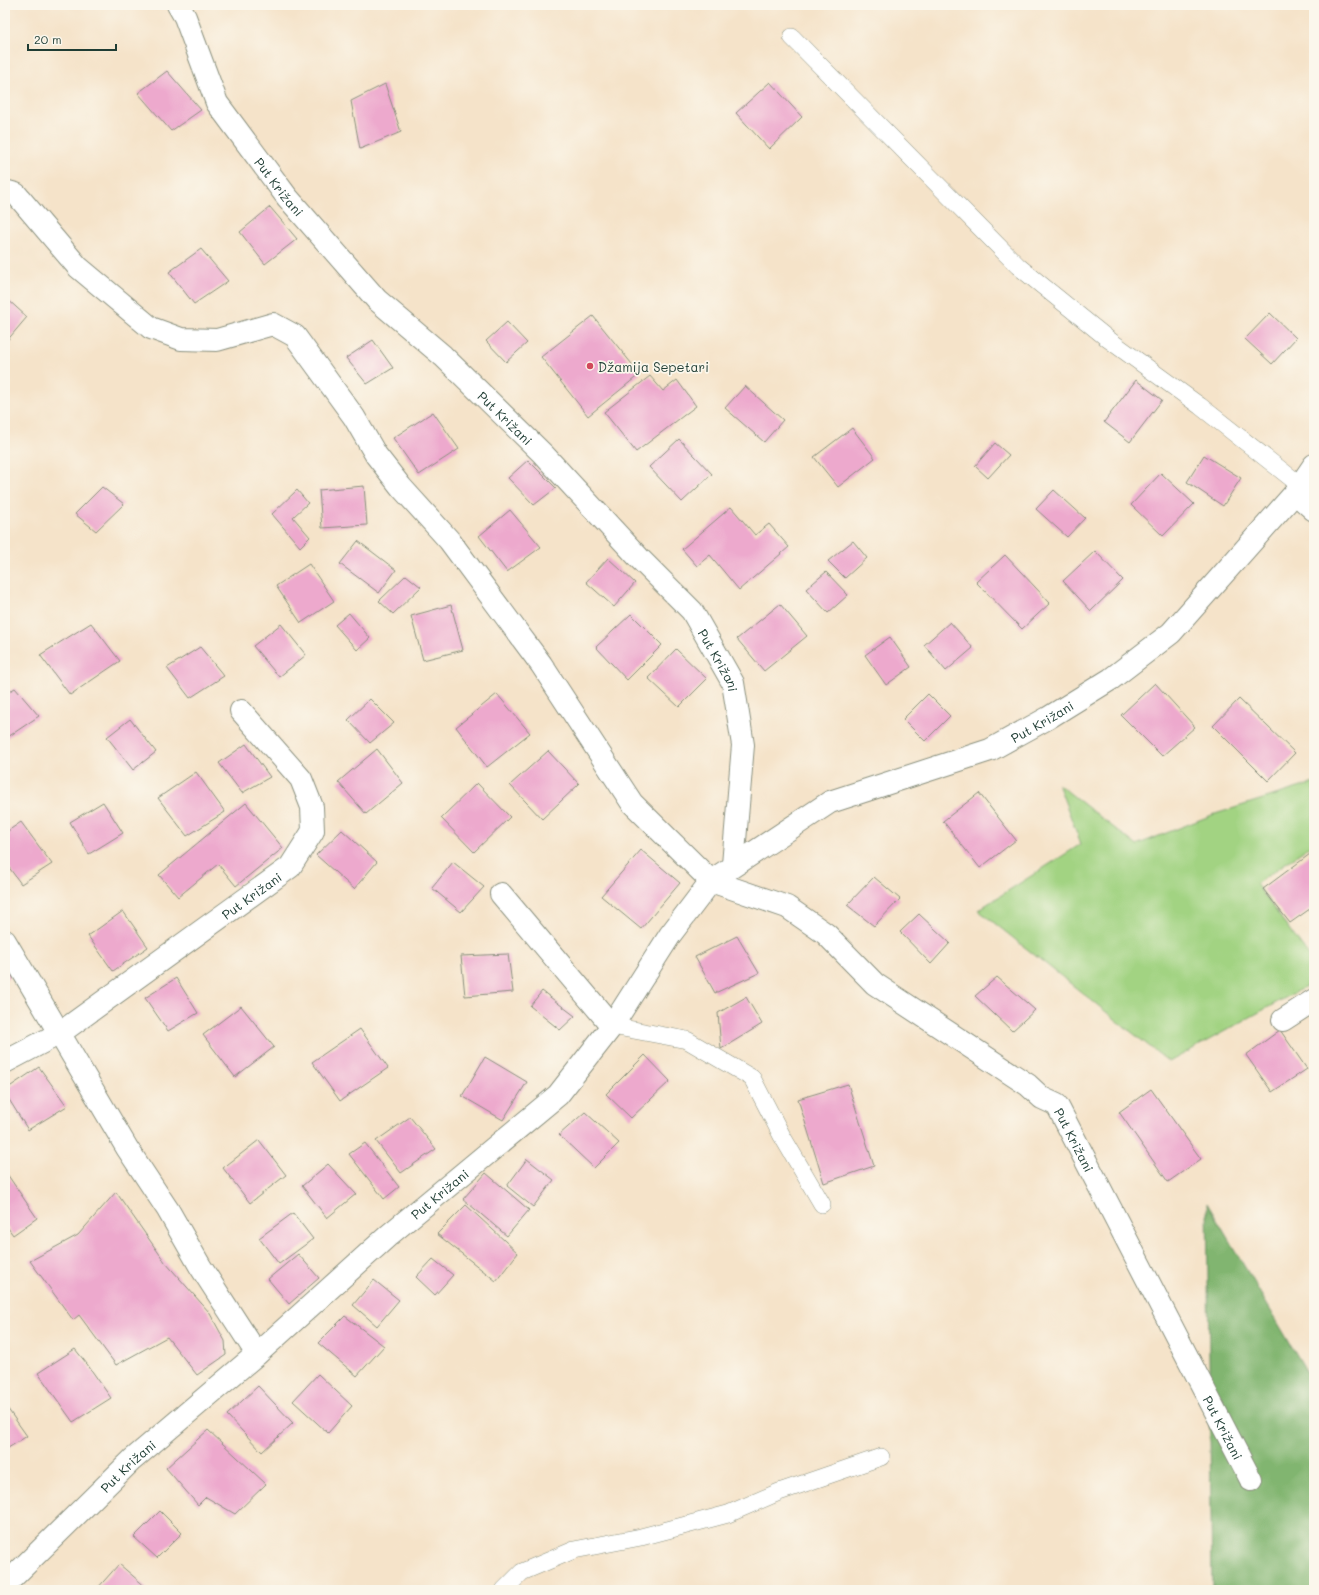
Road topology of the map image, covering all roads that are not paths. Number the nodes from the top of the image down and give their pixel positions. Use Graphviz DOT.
graph roads {
  1 [pos="178,5"];
  2 [pos="792,37"];
  3 [pos="5,191"];
  4 [pos="1314,464"];
  5 [pos="1298,489"];
  6 [pos="1314,510"];
  7 [pos="241,711"];
  8 [pos="733,865"];
  9 [pos="711,880"];
  10 [pos="501,894"];
  11 [pos="5,941"];
  12 [pos="1314,1000"];
  13 [pos="1283,1020"];
  14 [pos="612,1026"];
  15 [pos="60,1032"];
  16 [pos="5,1062"];
  17 [pos="822,1204"];
  18 [pos="256,1354"];
  19 [pos="881,1457"];
  20 [pos="1251,1480"];
  21 [pos="5,1585"];
  22 [pos="504,1590"];
  1 -- 8 [label="street, Put Križani"];
  2 -- 5 [label="lane"];
  3 -- 9 [label="street, Put Križani"];
  4 -- 5 [label="street, Put Križani"];
  5 -- 6 [label="street"];
  5 -- 8 [label="street, Put Križani"];
  7 -- 15 [label="street, Put Križani"];
  8 -- 9 [label="street, Put Križani"];
  9 -- 14 [label="street, Put Križani"];
  9 -- 20 [label="street, Put Križani"];
  10 -- 14 [label="street"];
  11 -- 15 [label="street"];
  12 -- 13 [label="street"];
  14 -- 17 [label="lane"];
  14 -- 18 [label="street, Put Križani"];
  15 -- 16 [label="street, Put Križani"];
  15 -- 18 [label="street"];
  18 -- 21 [label="street, Put Križani"];
  19 -- 22 [label="lane"];
}
